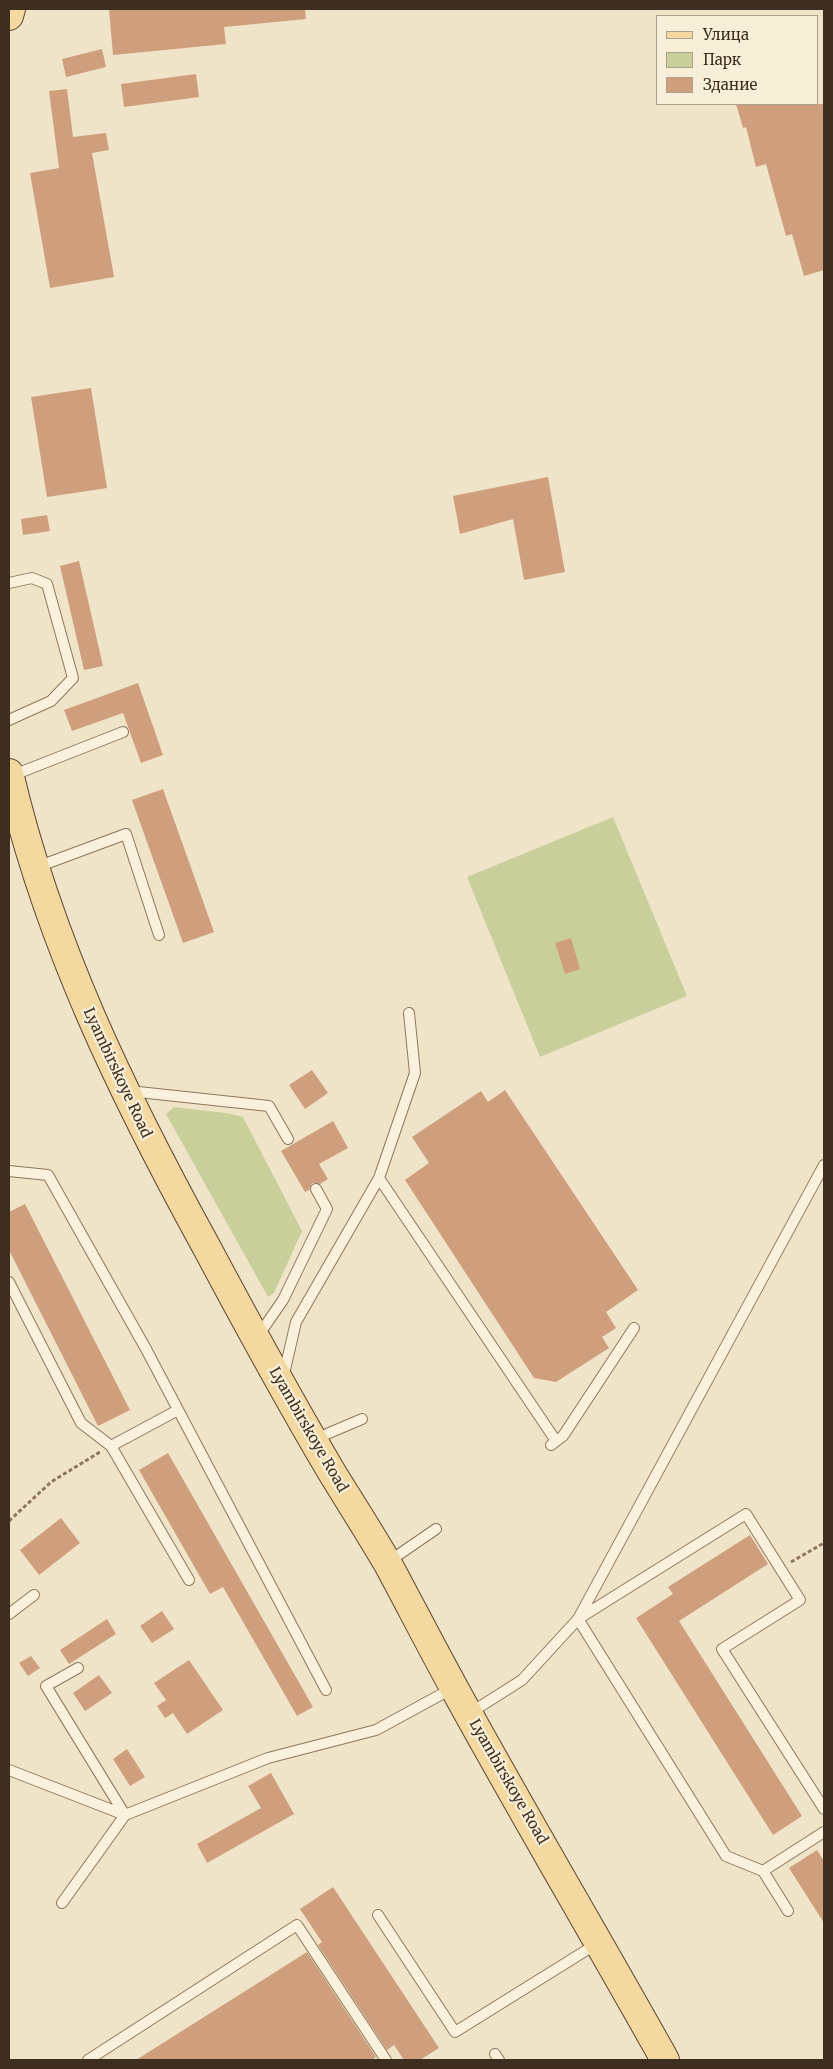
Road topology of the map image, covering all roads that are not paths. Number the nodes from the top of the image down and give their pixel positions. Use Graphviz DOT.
graph roads {
  1 [pos="11,9"];
  2 [pos="9,16"];
  3 [pos="9,583"];
  4 [pos="9,720"];
  5 [pos="123,732"];
  6 [pos="9,775"];
  7 [pos="13,810"];
  8 [pos="36,868"];
  9 [pos="159,934"];
  10 [pos="409,1014"];
  11 [pos="124,1090"];
  12 [pos="288,1139"];
  13 [pos="824,1165"];
  14 [pos="9,1171"];
  15 [pos="379,1178"];
  16 [pos="316,1189"];
  17 [pos="10,1286"];
  18 [pos="634,1328"];
  19 [pos="256,1339"];
  20 [pos="282,1384"];
  21 [pos="178,1410"];
  22 [pos="362,1418"];
  23 [pos="314,1440"];
  24 [pos="111,1446"];
  25 [pos="436,1529"];
  26 [pos="387,1563"];
  27 [pos="189,1580"];
  28 [pos="34,1595"];
  29 [pos="9,1614"];
  30 [pos="578,1619"];
  31 [pos="78,1668"];
  32 [pos="454,1687"];
  33 [pos="326,1690"];
  34 [pos="469,1714"];
  35 [pos="9,1770"];
  36 [pos="824,1809"];
  37 [pos="125,1815"];
  38 [pos="824,1832"];
  39 [pos="762,1871"];
  40 [pos="62,1903"];
  41 [pos="788,1911"];
  42 [pos="378,1915"];
  43 [pos="599,1942"];
  44 [pos="88,2060"];
  45 [pos="386,2060"];
  46 [pos="665,2060"];
  1 -- 2 [label="main road"];
  3 -- 4 [label="lane"];
  5 -- 6 [label="lane"];
  6 -- 7 [label="main road, Lyambirskoye Road"];
  7 -- 8 [label="main road, Lyambirskoye Road"];
  8 -- 9 [label="lane"];
  8 -- 11 [label="main road, Lyambirskoye Road"];
  10 -- 15 [label="lane"];
  11 -- 12 [label="lane"];
  11 -- 19 [label="main road, Lyambirskoye Road"];
  13 -- 30 [label="lane"];
  14 -- 21 [label="lane"];
  15 -- 18 [label="lane"];
  15 -- 20 [label="lane"];
  16 -- 19 [label="lane"];
  17 -- 24 [label="lane"];
  19 -- 20 [label="main road, Lyambirskoye Road"];
  20 -- 23 [label="main road, Lyambirskoye Road"];
  21 -- 24 [label="lane"];
  21 -- 33 [label="lane"];
  22 -- 23 [label="lane"];
  23 -- 26 [label="main road, Lyambirskoye Road"];
  24 -- 27 [label="lane"];
  25 -- 26 [label="lane"];
  26 -- 32 [label="main road, Lyambirskoye Road"];
  28 -- 29 [label="lane"];
  30 -- 34 [label="lane"];
  30 -- 36 [label="lane"];
  30 -- 39 [label="lane"];
  31 -- 37 [label="lane"];
  32 -- 34 [label="main road, Lyambirskoye Road"];
  32 -- 37 [label="lane"];
  34 -- 43 [label="main road, Lyambirskoye Road"];
  35 -- 37 [label="lane"];
  37 -- 40 [label="lane"];
  38 -- 39 [label="lane"];
  39 -- 41 [label="lane"];
  42 -- 43 [label="lane"];
  43 -- 46 [label="main road, Lyambirskoye Road"];
  44 -- 45 [label="lane"];
}
